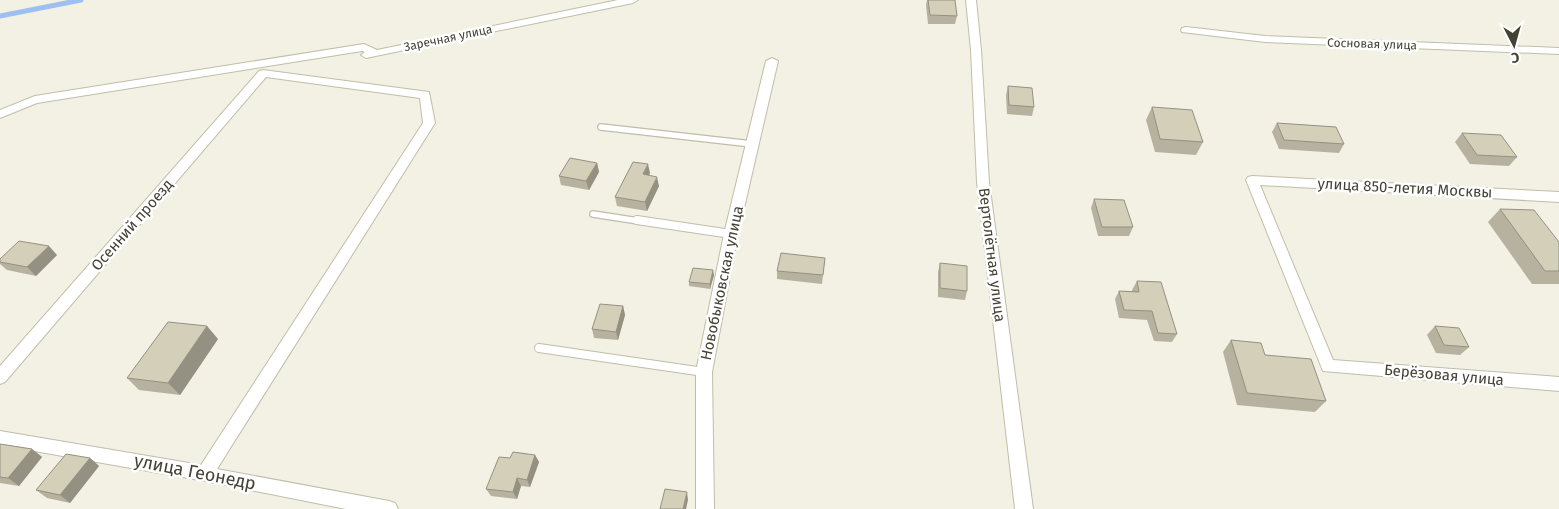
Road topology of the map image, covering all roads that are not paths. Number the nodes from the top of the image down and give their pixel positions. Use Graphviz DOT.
graph roads {
  1 [pos="632,0"];
  2 [pos="971,0"];
  3 [pos="1186,30"];
  4 [pos="1559,51"];
  5 [pos="375,53"];
  6 [pos="772,61"];
  7 [pos="263,73"];
  8 [pos="0,114"];
  9 [pos="602,127"];
  10 [pos="752,144"];
  11 [pos="1559,197"];
  12 [pos="593,214"];
  13 [pos="731,234"];
  14 [pos="539,348"];
  15 [pos="1328,366"];
  16 [pos="704,372"];
  17 [pos="0,377"];
  18 [pos="1559,384"];
  19 [pos="0,438"];
  20 [pos="205,473"];
  21 [pos="389,509"];
  22 [pos="705,509"];
  23 [pos="1024,509"];
  1 -- 5 [label="street, Заречная улица"];
  2 -- 23 [label="street, Вертолётная улица"];
  3 -- 4 [label="street, Сосновая улица"];
  5 -- 7 [label="street, Заречная улица"];
  5 -- 8 [label="street"];
  6 -- 10 [label="street, Новобыковская улица"];
  7 -- 17 [label="street, Осенний проезд"];
  7 -- 20 [label="street"];
  9 -- 10 [label="lane"];
  10 -- 13 [label="street, Новобыковская улица"];
  11 -- 15 [label="street, улица 850-летия Москвы"];
  12 -- 13 [label="lane"];
  13 -- 16 [label="street, Новобыковская улица"];
  14 -- 16 [label="lane"];
  15 -- 18 [label="street, Берёзовая улица"];
  16 -- 22 [label="street, Новобыковская улица"];
  19 -- 20 [label="street, улица Геонедр"];
  20 -- 21 [label="street, улица Геонедр"];
}
